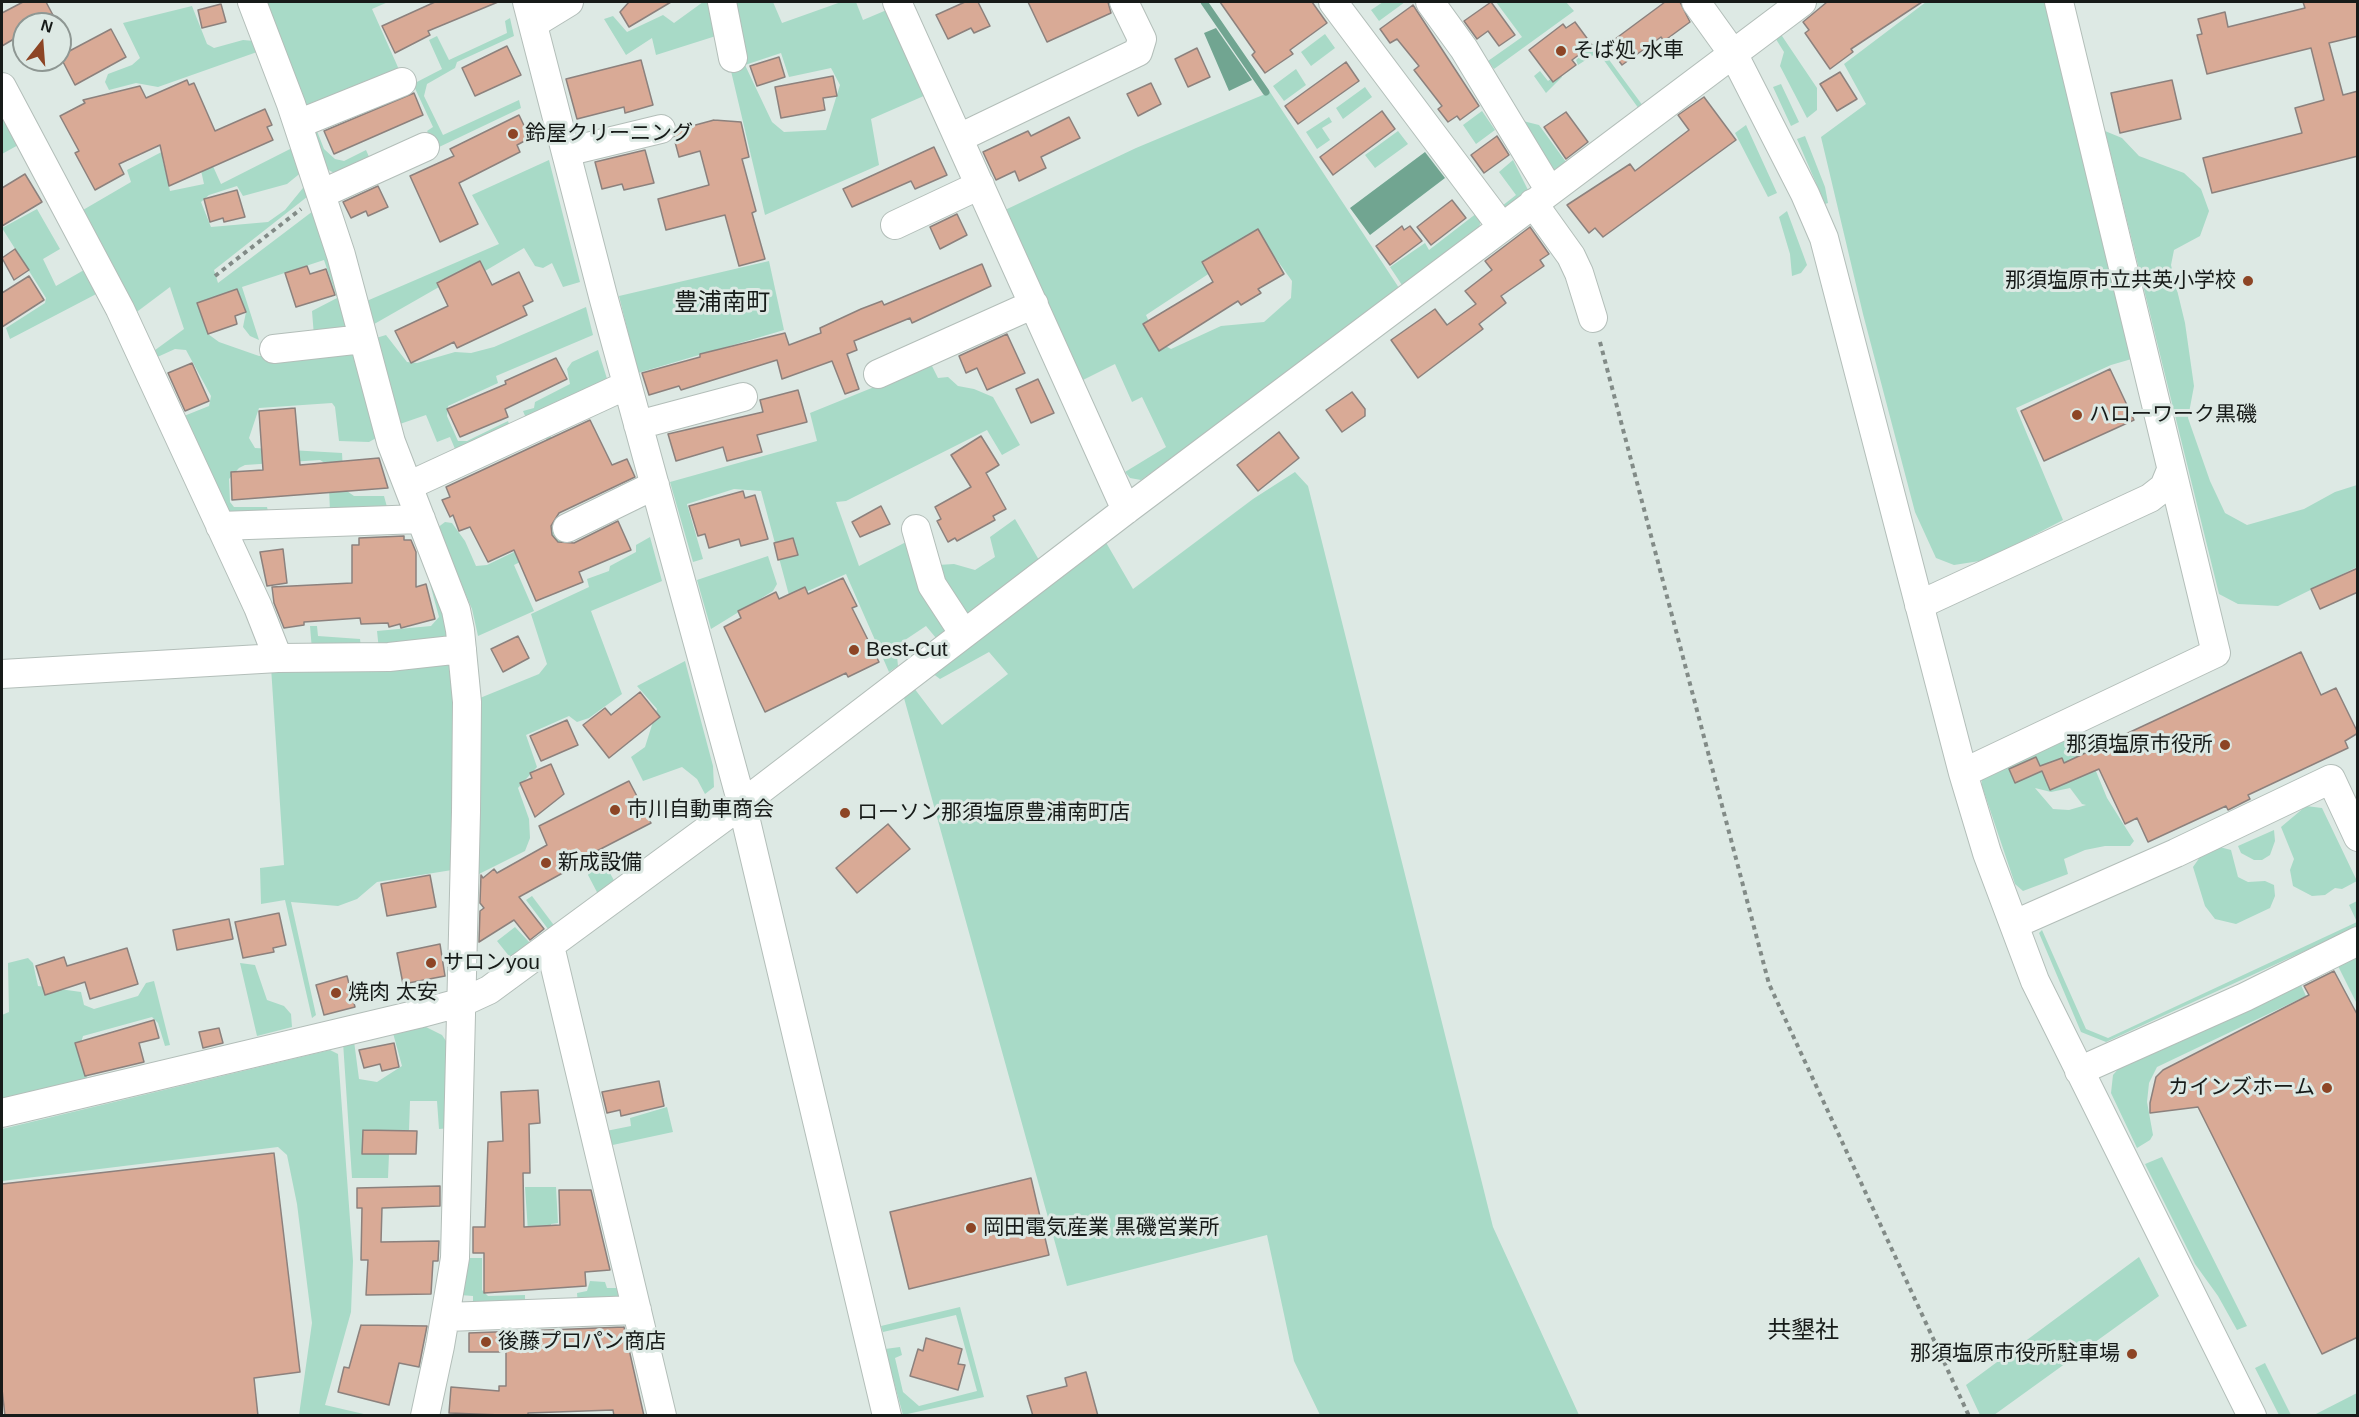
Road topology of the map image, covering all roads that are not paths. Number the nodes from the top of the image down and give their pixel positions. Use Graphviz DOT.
graph roads {
  1 [pos="252,2"];
  2 [pos="568,2"];
  3 [pos="722,2"];
  4 [pos="1124,2"];
  5 [pos="1332,2"];
  6 [pos="1430,2"];
  7 [pos="1696,2"];
  8 [pos="2059,2"];
  9 [pos="1795,4"];
  10 [pos="908,5"];
  11 [pos="530,13"];
  12 [pos="1734,55"];
  13 [pos="733,58"];
  14 [pos="402,82"];
  15 [pos="2,87"];
  16 [pos="298,124"];
  17 [pos="660,129"];
  18 [pos="959,138"];
  19 [pos="425,147"];
  20 [pos="566,152"];
  21 [pos="980,185"];
  22 [pos="321,194"];
  23 [pos="1541,197"];
  24 [pos="895,225"];
  25 [pos="1502,228"];
  26 [pos="1034,304"];
  27 [pos="1593,318"];
  28 [pos="363,339"];
  29 [pos="274,349"];
  30 [pos="878,374"];
  31 [pos="627,386"];
  32 [pos="743,397"];
  33 [pos="638,424"];
  34 [pos="2171,470"];
  35 [pos="656,485"];
  36 [pos="408,486"];
  37 [pos="1126,510"];
  38 [pos="421,519"];
  39 [pos="220,526"];
  40 [pos="567,528"];
  41 [pos="916,530"];
  42 [pos="1919,605"];
  43 [pos="964,634"];
  44 [pos="462,649"];
  45 [pos="278,658"];
  46 [pos="2,674"];
  47 [pos="1963,772"];
  48 [pos="742,804"];
  49 [pos="2358,837"];
  50 [pos="2015,924"];
  51 [pos="2358,941"];
  52 [pos="550,946"];
  53 [pos="463,1002"];
  54 [pos="2079,1071"];
  55 [pos="2,1113"];
  56 [pos="637,1310"];
  57 [pos="446,1317"];
  58 [pos="425,1416"];
  59 [pos="662,1416"];
  60 [pos="887,1416"];
  61 [pos="2252,1416"];
  1 -- 16 [label="street"];
  2 -- 11 [label="street"];
  3 -- 13 [label="street"];
  4 -- 18 [label="street"];
  5 -- 25 [label="street"];
  6 -- 23 [label="street"];
  7 -- 12 [label="street"];
  8 -- 34 [label="street"];
  9 -- 12 [label="street"];
  10 -- 18 [label="street"];
  11 -- 20 [label="street"];
  12 -- 23 [label="street"];
  12 -- 42 [label="street"];
  14 -- 16 [label="street"];
  15 -- 39 [label="street"];
  16 -- 22 [label="street"];
  17 -- 20 [label="street"];
  18 -- 21 [label="street"];
  19 -- 22 [label="street"];
  20 -- 31 [label="street"];
  21 -- 24 [label="street"];
  21 -- 26 [label="street"];
  22 -- 28 [label="street"];
  23 -- 25 [label="street"];
  23 -- 27 [label="street"];
  25 -- 37 [label="street"];
  26 -- 30 [label="street"];
  26 -- 37 [label="street"];
  28 -- 29 [label="street"];
  28 -- 36 [label="street"];
  31 -- 33 [label="street"];
  31 -- 36 [label="street"];
  32 -- 33 [label="street"];
  33 -- 35 [label="street"];
  34 -- 42 [label="street"];
  34 -- 47 [label="street"];
  35 -- 40 [label="street"];
  35 -- 48 [label="street"];
  36 -- 38 [label="street"];
  37 -- 43 [label="street"];
  38 -- 39 [label="street"];
  38 -- 44 [label="street"];
  39 -- 45 [label="street"];
  41 -- 43 [label="street"];
  42 -- 47 [label="street"];
  43 -- 48 [label="street"];
  44 -- 45 [label="street"];
  44 -- 53 [label="street"];
  45 -- 46 [label="street"];
  47 -- 50 [label="street"];
  48 -- 52 [label="street"];
  48 -- 60 [label="street"];
  49 -- 50 [label="street"];
  50 -- 54 [label="street"];
  51 -- 54 [label="street"];
  52 -- 53 [label="street"];
  52 -- 56 [label="street"];
  53 -- 55 [label="street"];
  53 -- 57 [label="street"];
  54 -- 61 [label="street"];
  56 -- 57 [label="street"];
  56 -- 59 [label="street"];
  57 -- 58 [label="street"];
}
